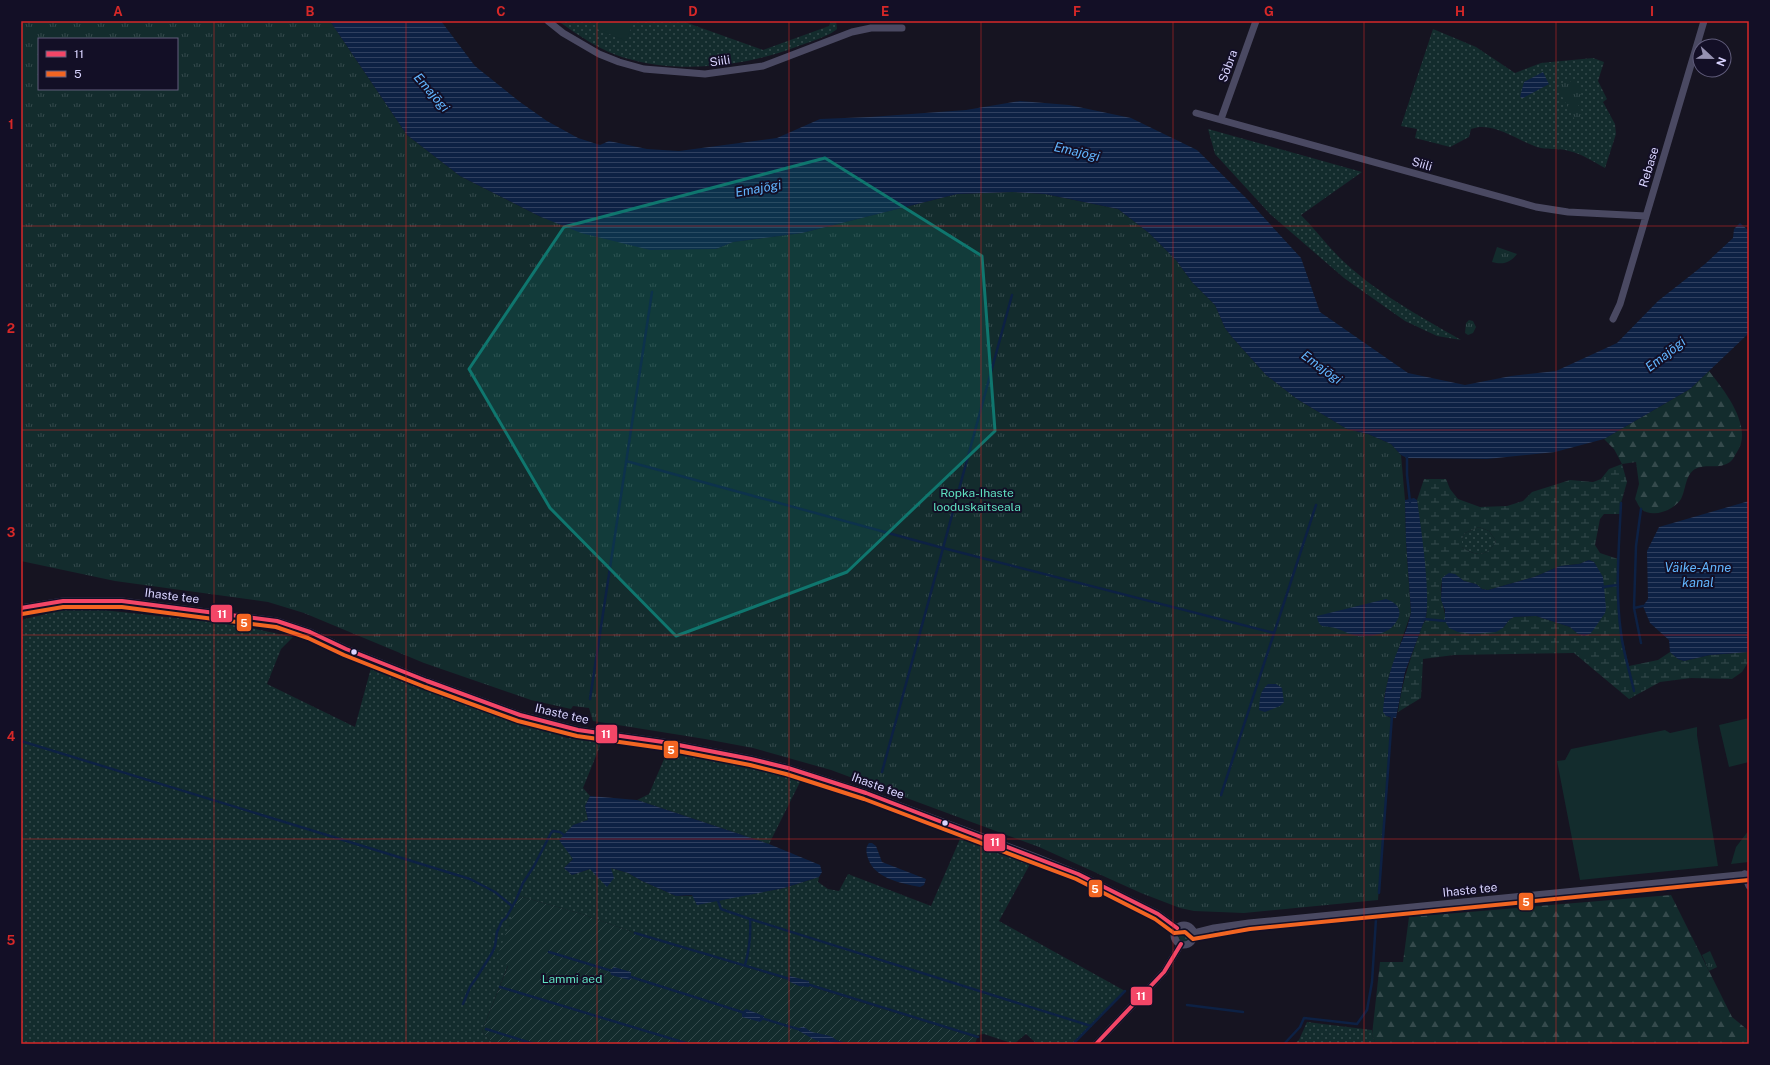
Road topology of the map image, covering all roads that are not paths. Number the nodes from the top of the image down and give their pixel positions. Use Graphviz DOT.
graph roads {
  1 [pos="548,21"];
  2 [pos="1256,21"];
  3 [pos="1704,21"];
  4 [pos="902,28"];
  5 [pos="1196,113"];
  6 [pos="1221,119"];
  7 [pos="1646,216"];
  8 [pos="1613,319"];
  9 [pos="21,608"];
  10 [pos="1747,874"];
  11 [pos="1749,886"];
  12 [pos="1177,928"];
  13 [pos="1194,934"];
  14 [pos="1181,944"];
  15 [pos="1096,1044"];
  1 -- 4 [label="street, Siili"];
  2 -- 6 [label="street, Sõbra"];
  3 -- 7 [label="street, Rebase"];
  5 -- 6 [label="street, Siili"];
  6 -- 7 [label="street, Siili"];
  7 -- 8 [label="street, Rebase"];
  9 -- 12 [label="street, Ihaste tee"];
  10 -- 11 [label="street"];
  10 -- 13 [label="street, Ihaste tee"];
  12 -- 13 [label="street"];
  12 -- 14 [label="street"];
  13 -- 14 [label="street"];
  14 -- 15 [label="street"];
}
